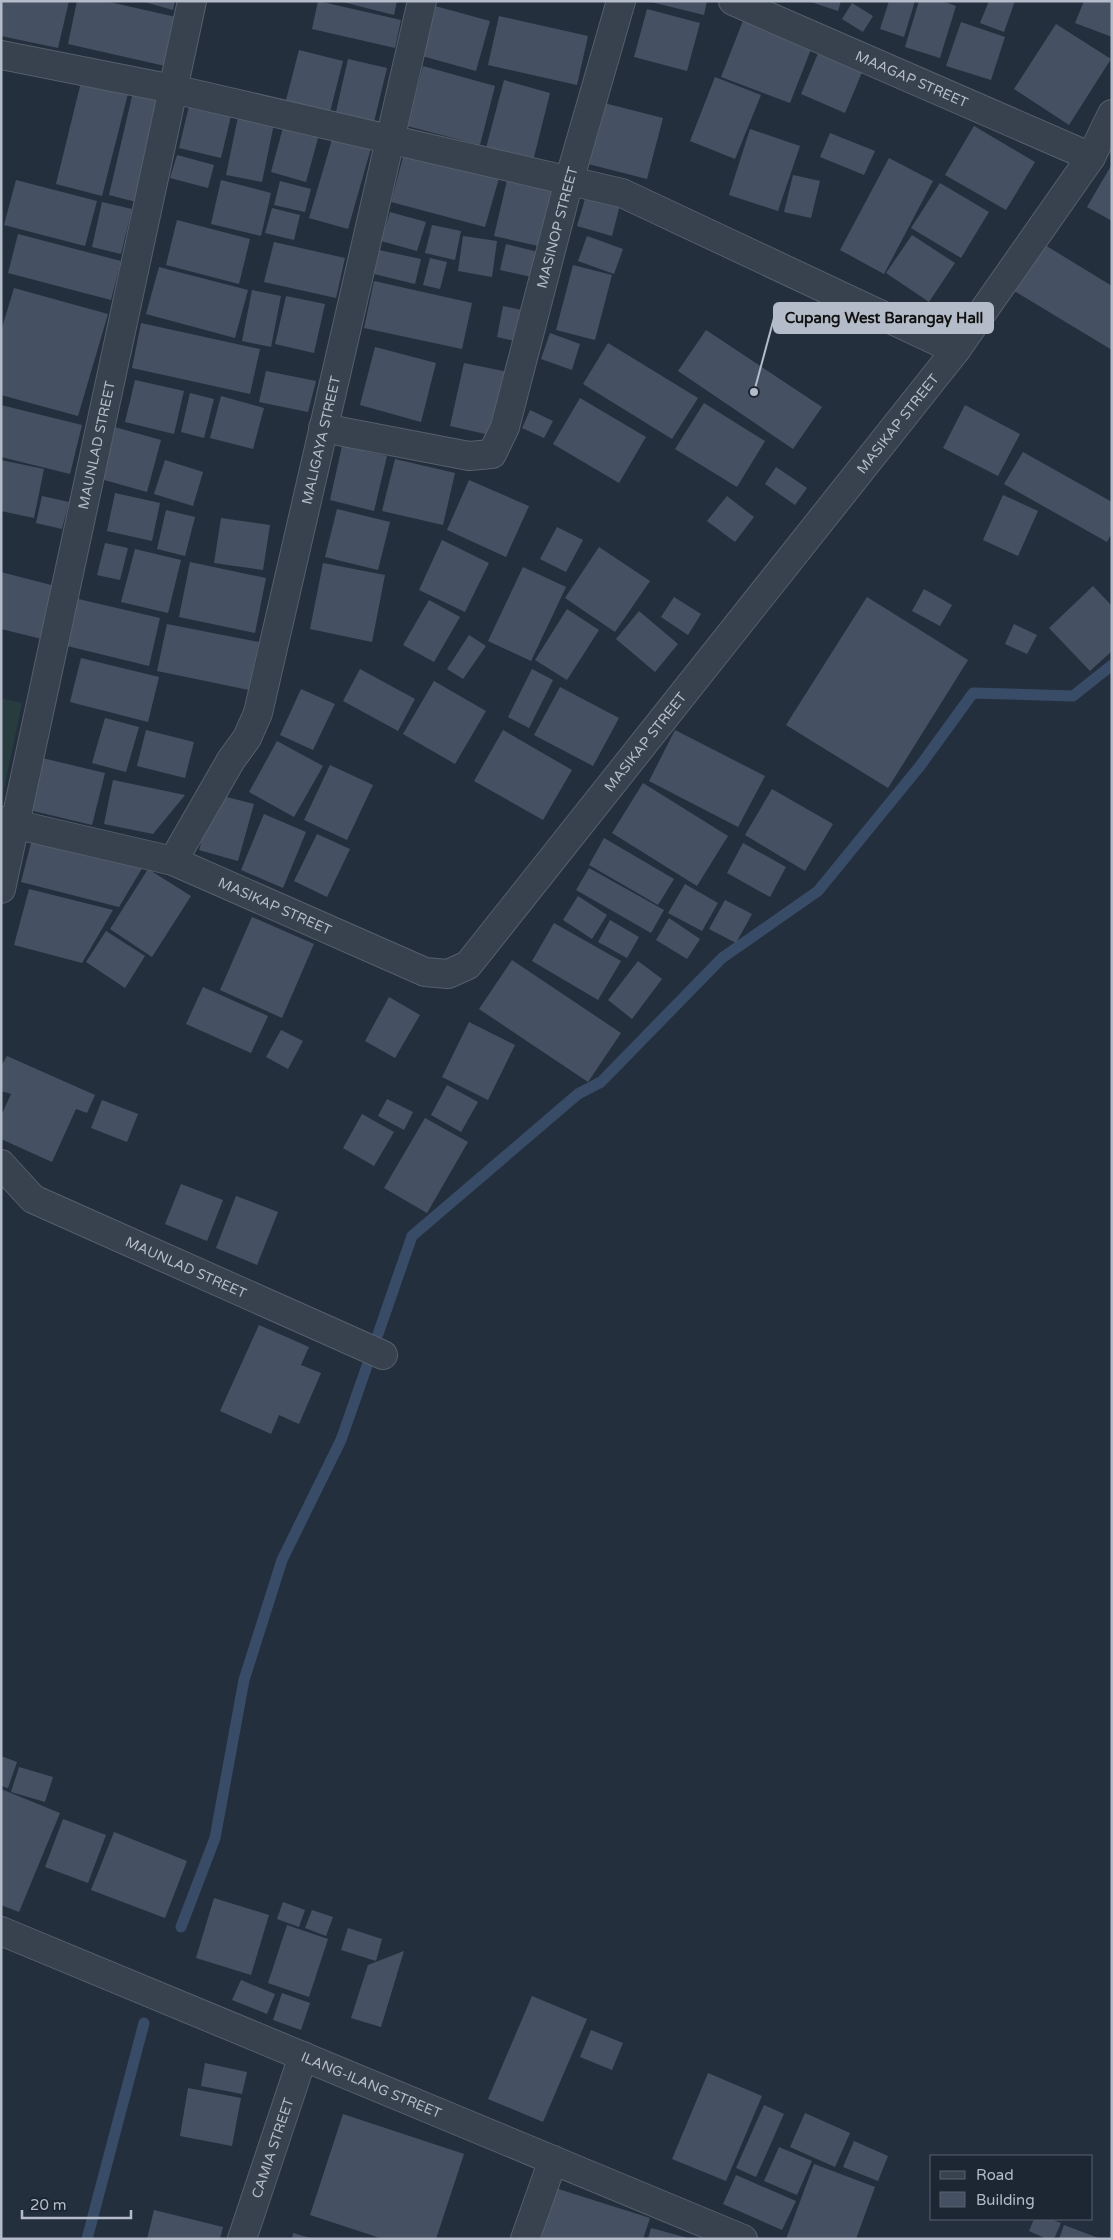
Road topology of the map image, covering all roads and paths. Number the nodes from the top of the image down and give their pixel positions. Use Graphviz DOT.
graph roads {
  1 [pos="192,1"];
  2 [pos="422,1"];
  3 [pos="621,1"];
  4 [pos="733,1"];
  5 [pos="1,55"];
  6 [pos="173,89"];
  7 [pos="1112,114"];
  8 [pos="390,139"];
  9 [pos="1091,157"];
  10 [pos="569,181"];
  11 [pos="956,350"];
  12 [pos="323,428"];
  13 [pos="8,822"];
  14 [pos="172,861"];
  15 [pos="1,889"];
  16 [pos="1,1164"];
  17 [pos="383,1355"];
  18 [pos="1,1931"];
  19 [pos="303,2056"];
  20 [pos="553,2160"];
  21 [pos="242,2239"];
  22 [pos="525,2239"];
  23 [pos="743,2239"];
  1 -- 6 [label="street, MAUNLAD STREET"];
  2 -- 8 [label="street, MALIGAYA STREET"];
  3 -- 10 [label="street, MASINOP STREET"];
  4 -- 9 [label="street, MAAGAP STREET"];
  5 -- 6 [label="street"];
  6 -- 8 [label="street"];
  6 -- 13 [label="street, MAUNLAD STREET"];
  7 -- 9 [label="street, MASIKAP STREET"];
  8 -- 10 [label="street"];
  8 -- 12 [label="street, MALIGAYA STREET"];
  9 -- 11 [label="street, MASIKAP STREET"];
  10 -- 11 [label="street"];
  10 -- 12 [label="street, MASINOP STREET"];
  11 -- 14 [label="street, MASIKAP STREET"];
  12 -- 14 [label="street, MALIGAYA STREET"];
  13 -- 14 [label="street, MASIKAP STREET"];
  13 -- 15 [label="street, MAUNLAD STREET"];
  16 -- 17 [label="street, MAUNLAD STREET"];
  18 -- 19 [label="street, ILANG-ILANG STREET"];
  19 -- 20 [label="street, ILANG-ILANG STREET"];
  19 -- 21 [label="street, CAMIA STREET"];
  20 -- 22 [label="street"];
  20 -- 23 [label="street, ILANG-ILANG STREET"];
}
